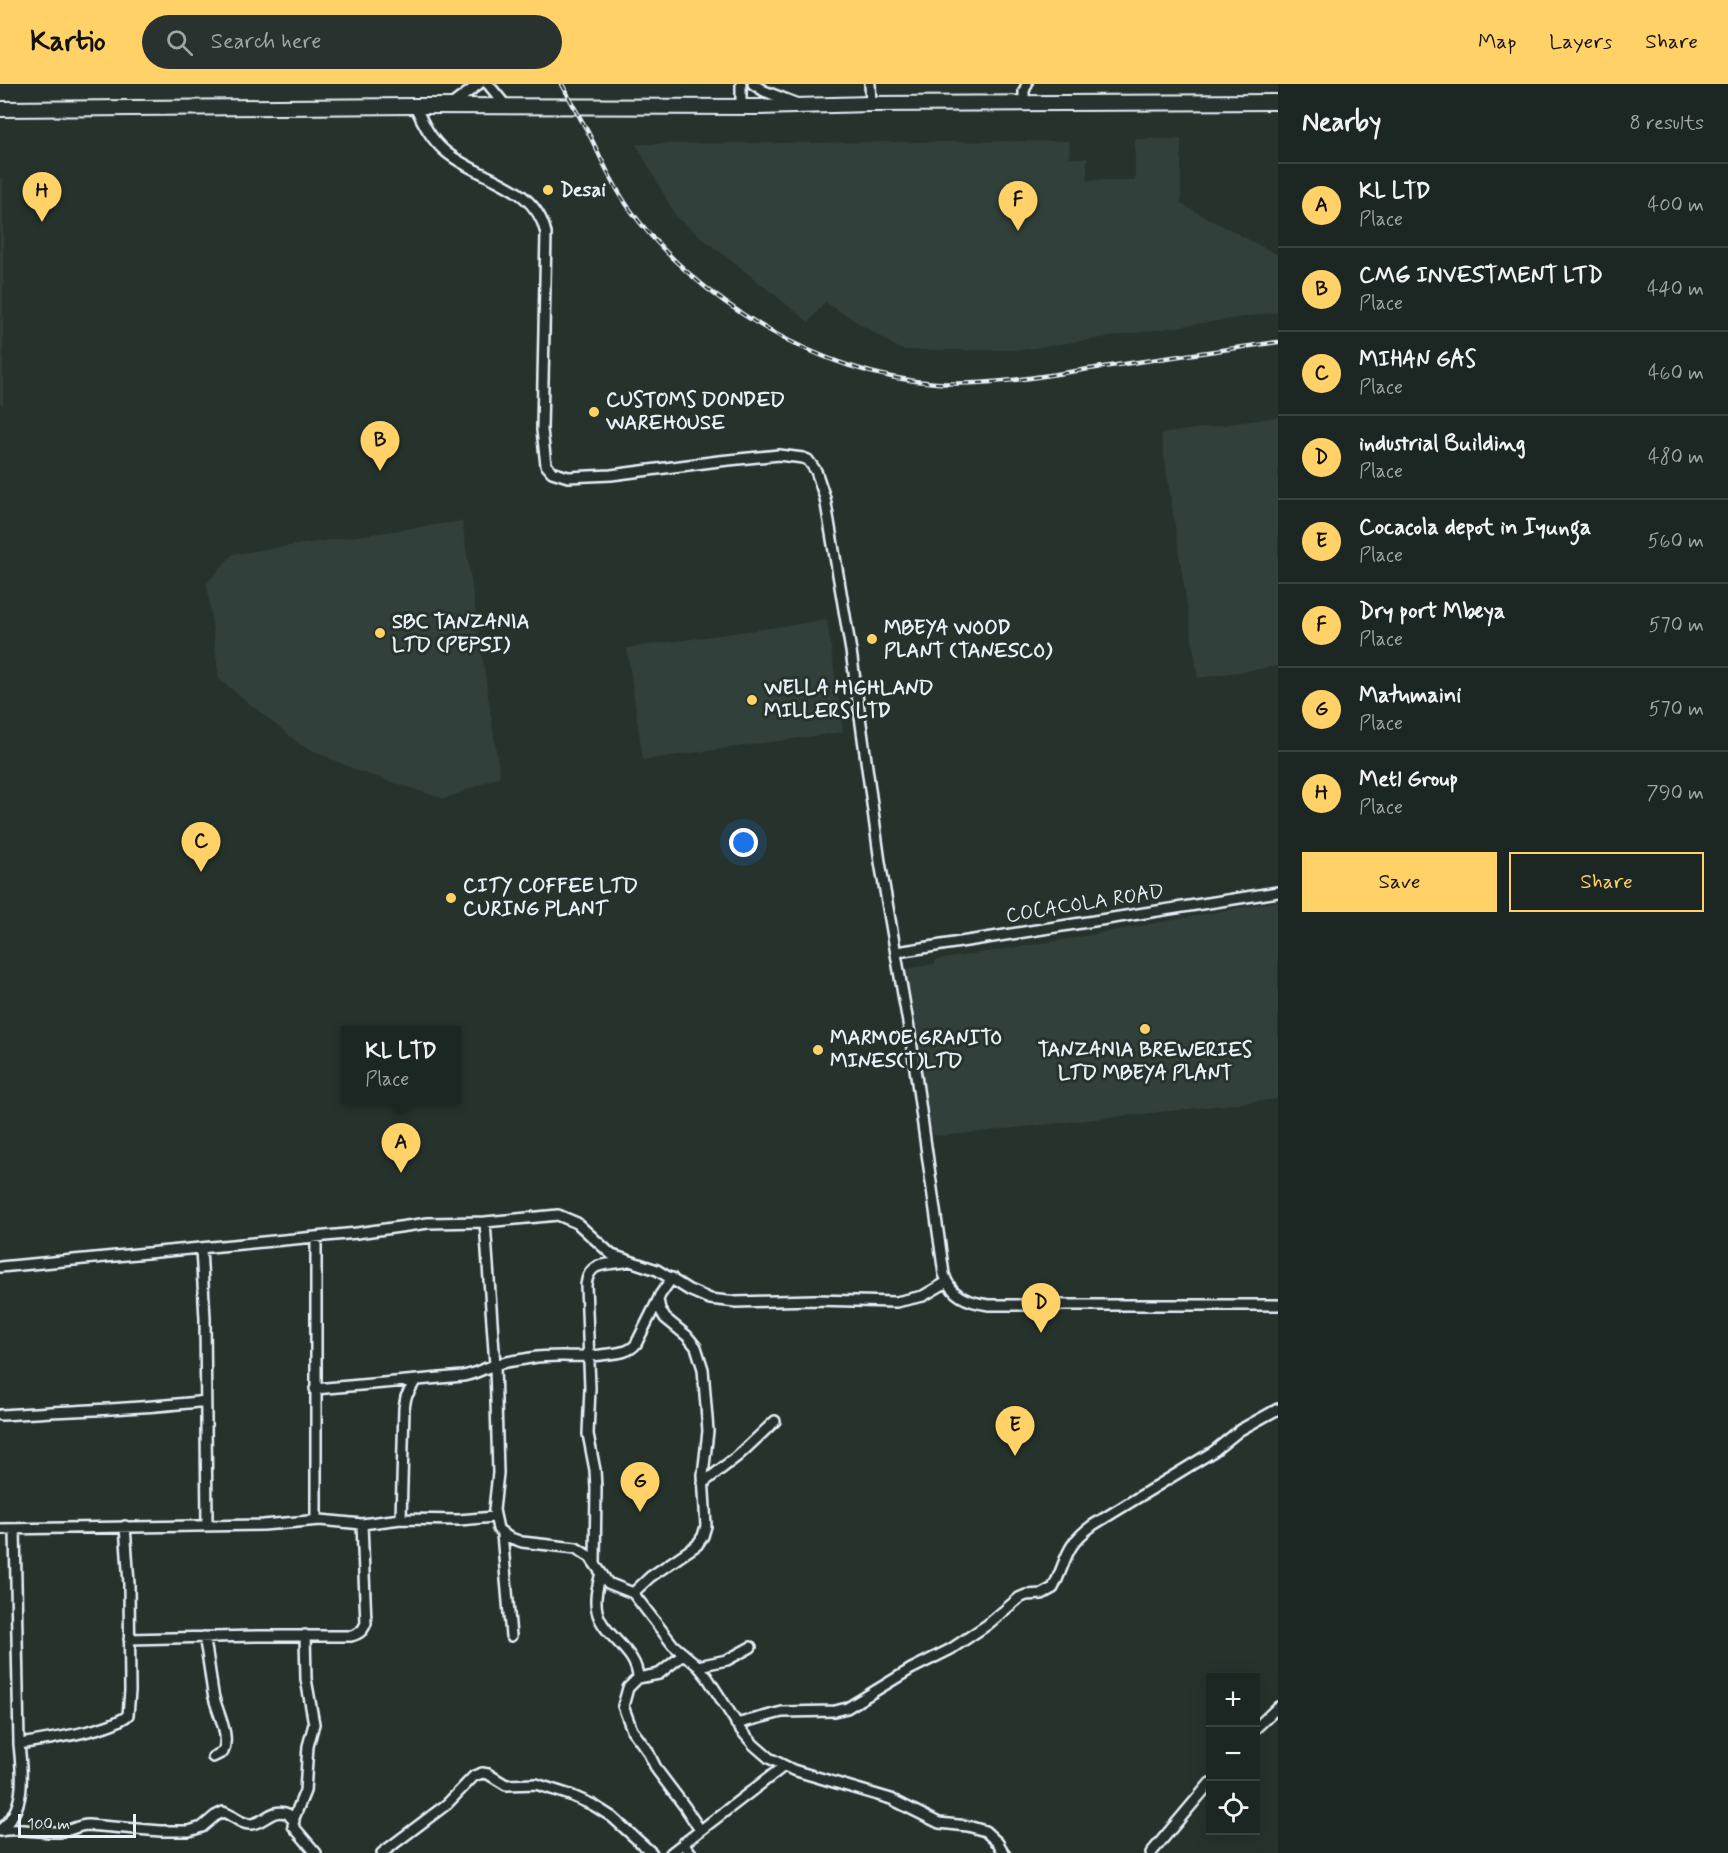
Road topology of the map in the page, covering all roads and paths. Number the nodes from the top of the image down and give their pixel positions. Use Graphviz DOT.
graph roads {
  1 [pos="479,84"];
  2 [pos="488,84"];
  3 [pos="741,84"];
  4 [pos="753,84"];
  5 [pos="870,84"];
  6 [pos="1027,84"];
  7 [pos="1278,102"];
  8 [pos="1024,103"];
  9 [pos="871,104"];
  10 [pos="801,105"];
  11 [pos="416,106"];
  12 [pos="448,107"];
  13 [pos="507,107"];
  14 [pos="741,107"];
  15 [pos="0,109"];
  16 [pos="1278,892"];
  17 [pos="897,952"];
  18 [pos="485,1222"];
  19 [pos="316,1237"];
  20 [pos="201,1249"];
  21 [pos="627,1261"];
  22 [pos="0,1267"];
  23 [pos="672,1278"];
  24 [pos="947,1282"];
  25 [pos="658,1300"];
  26 [pos="1278,1305"];
  27 [pos="589,1356"];
  28 [pos="495,1365"];
  29 [pos="415,1381"];
  30 [pos="315,1389"];
  31 [pos="205,1401"];
  32 [pos="1278,1409"];
  33 [pos="0,1415"];
  34 [pos="776,1421"];
  35 [pos="703,1483"];
  36 [pos="494,1517"];
  37 [pos="401,1519"];
  38 [pos="316,1520"];
  39 [pos="207,1524"];
  40 [pos="362,1524"];
  41 [pos="125,1526"];
  42 [pos="0,1528"];
  43 [pos="15,1528"];
  44 [pos="502,1534"];
  45 [pos="595,1563"];
  46 [pos="601,1574"];
  47 [pos="633,1593"];
  48 [pos="304,1635"];
  49 [pos="511,1636"];
  50 [pos="204,1637"];
  51 [pos="129,1639"];
  52 [pos="751,1647"];
  53 [pos="684,1654"];
  54 [pos="698,1666"];
  55 [pos="638,1678"];
  56 [pos="1278,1707"];
  57 [pos="736,1724"];
  58 [pos="1257,1727"];
  59 [pos="19,1743"];
  60 [pos="213,1757"];
  61 [pos="784,1766"];
  62 [pos="1206,1788"];
  63 [pos="294,1821"];
  64 [pos="700,1830"];
  65 [pos="0,1831"];
  66 [pos="683,1843"];
  67 [pos="316,1853"];
  68 [pos="382,1853"];
  69 [pos="652,1853"];
  70 [pos="671,1853"];
  71 [pos="691,1853"];
  72 [pos="1004,1853"];
  73 [pos="1151,1853"];
  1 -- 12 [label="street"];
  2 -- 13 [label="street"];
  3 -- 14 [label="street"];
  4 -- 10 [label="street"];
  5 -- 9 [label="street"];
  6 -- 8 [label="street"];
  7 -- 8 [label="highway"];
  8 -- 9 [label="highway"];
  9 -- 10 [label="highway"];
  10 -- 14 [label="highway"];
  11 -- 12 [label="highway"];
  11 -- 15 [label="highway"];
  11 -- 17 [label="street"];
  12 -- 13 [label="highway"];
  13 -- 14 [label="highway"];
  16 -- 17 [label="street, COCACOLA ROAD"];
  17 -- 24 [label="street"];
  18 -- 19 [label="street"];
  18 -- 21 [label="street"];
  18 -- 28 [label="street"];
  19 -- 20 [label="street"];
  19 -- 30 [label="street"];
  20 -- 22 [label="street"];
  20 -- 31 [label="street"];
  21 -- 23 [label="street"];
  21 -- 27 [label="street"];
  23 -- 24 [label="street"];
  23 -- 25 [label="street"];
  24 -- 26 [label="street"];
  25 -- 27 [label="street"];
  25 -- 35 [label="street"];
  27 -- 28 [label="street"];
  27 -- 45 [label="street"];
  28 -- 29 [label="street"];
  28 -- 36 [label="street"];
  29 -- 30 [label="street"];
  29 -- 37 [label="street"];
  30 -- 38 [label="street"];
  31 -- 33 [label="street"];
  31 -- 39 [label="street"];
  32 -- 57 [label="street"];
  34 -- 35 [label="street"];
  35 -- 47 [label="street"];
  36 -- 37 [label="street"];
  36 -- 44 [label="street"];
  37 -- 40 [label="street"];
  38 -- 39 [label="street"];
  38 -- 40 [label="street"];
  39 -- 41 [label="street"];
  40 -- 48 [label="street"];
  41 -- 43 [label="street"];
  41 -- 51 [label="street"];
  42 -- 43 [label="street"];
  43 -- 59 [label="street"];
  44 -- 45 [label="street"];
  44 -- 49 [label="street"];
  45 -- 46 [label="street"];
  46 -- 47 [label="street"];
  46 -- 55 [label="street"];
  47 -- 53 [label="street"];
  48 -- 50 [label="street"];
  48 -- 63 [label="street"];
  50 -- 51 [label="street"];
  50 -- 60 [label="street"];
  51 -- 59 [label="street"];
  52 -- 54 [label="street"];
  53 -- 54 [label="street"];
  53 -- 55 [label="street"];
  54 -- 57 [label="street"];
  55 -- 64 [label="street"];
  56 -- 58 [label="street"];
  57 -- 61 [label="street"];
  59 -- 65 [label="street"];
  61 -- 64 [label="street"];
  61 -- 72 [label="street"];
  62 -- 73 [label="street"];
  63 -- 65 [label="street"];
  63 -- 67 [label="street"];
  64 -- 66 [label="street"];
  66 -- 70 [label="street"];
  66 -- 71 [label="street"];
  68 -- 69 [label="street"];
}
